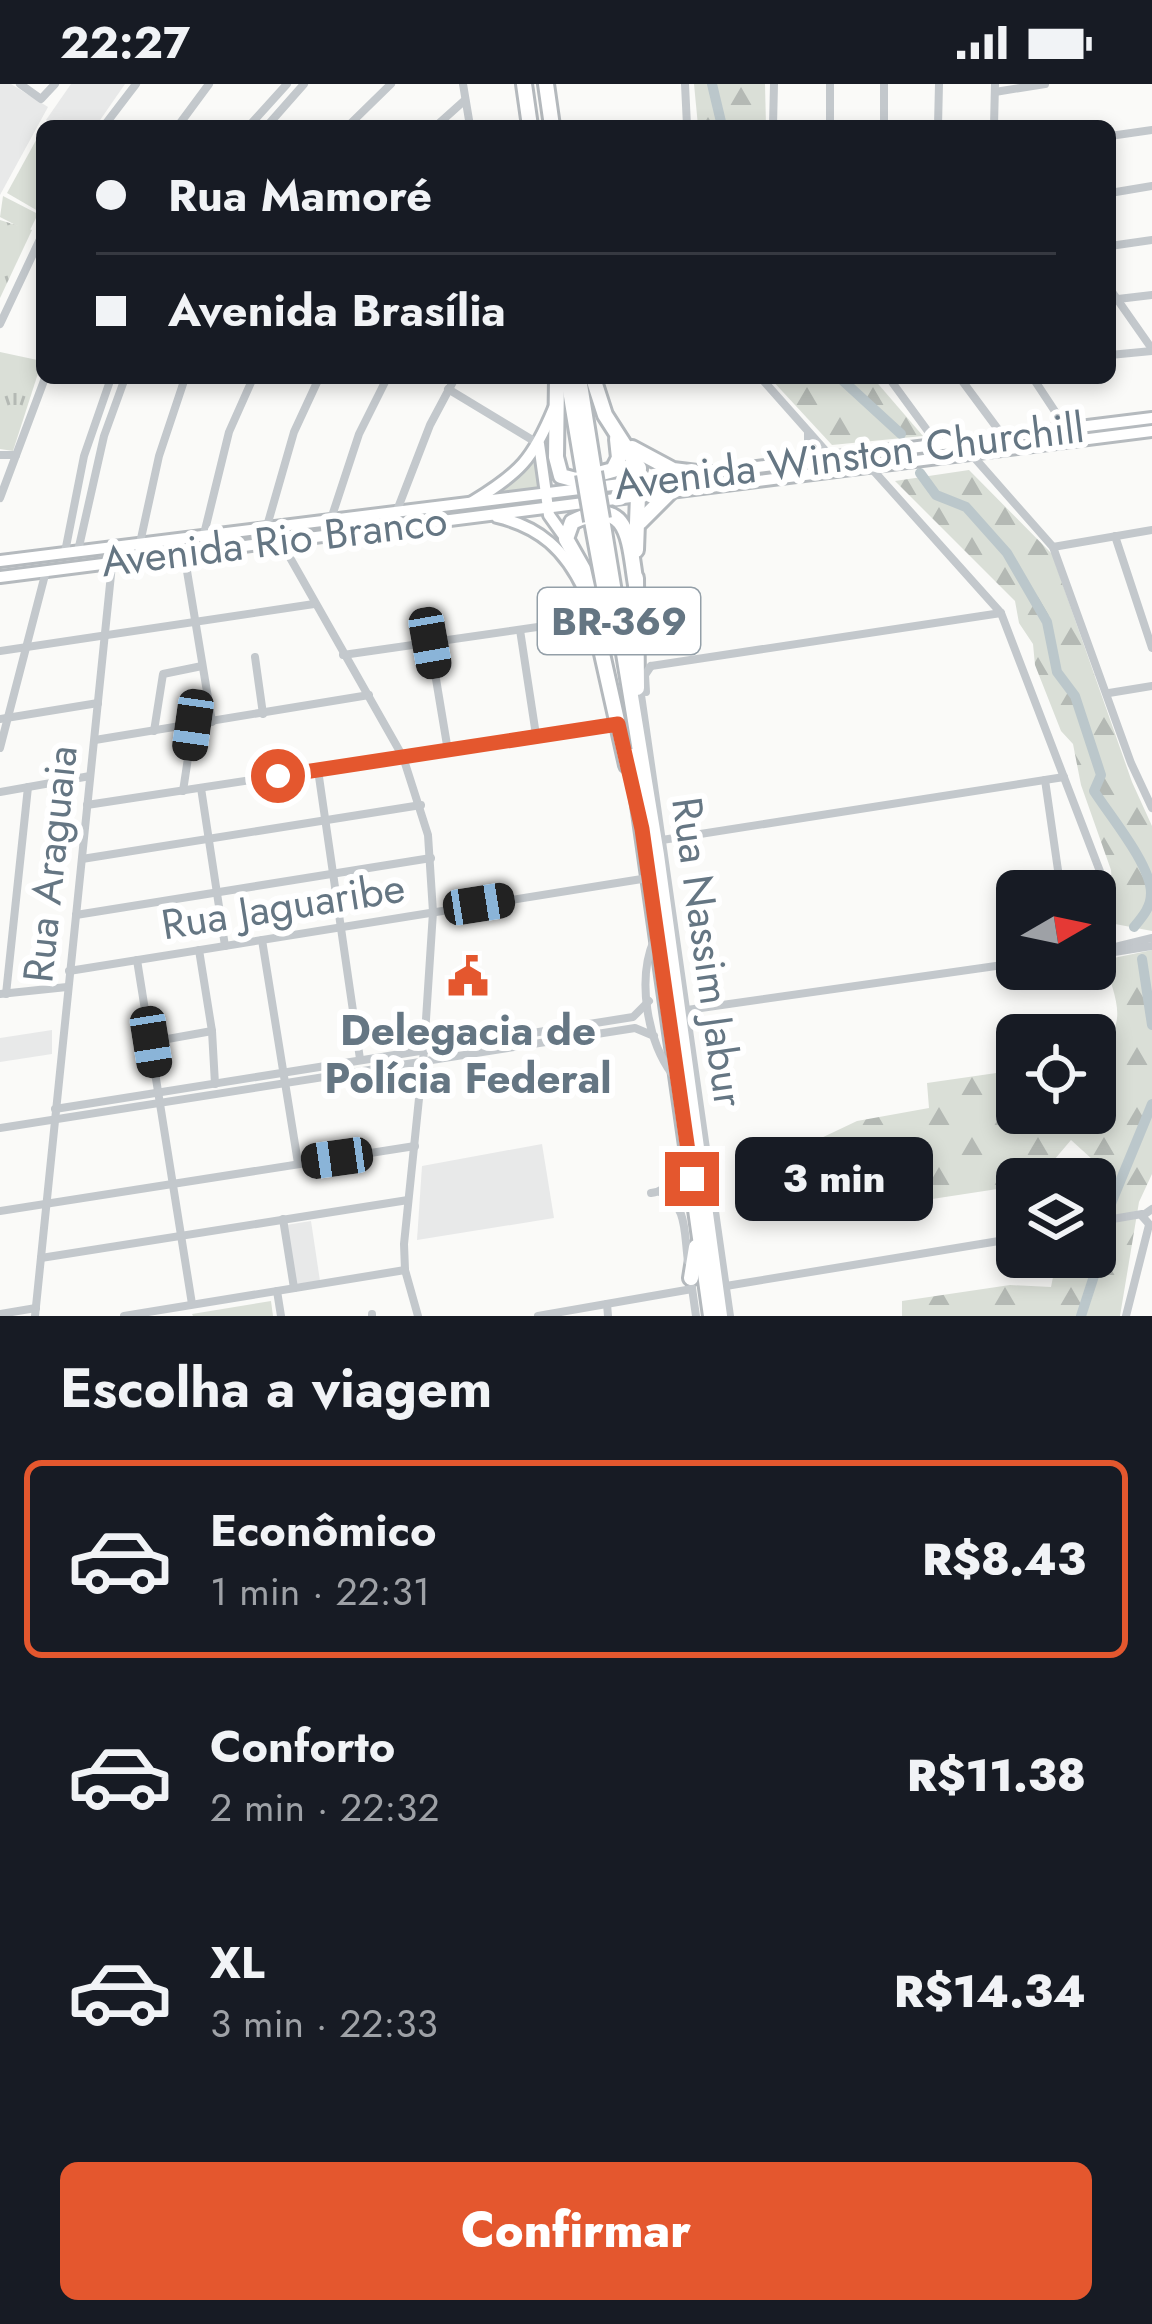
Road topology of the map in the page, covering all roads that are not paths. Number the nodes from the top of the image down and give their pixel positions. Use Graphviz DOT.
graph roads {
  1 [pos="20,84"];
  2 [pos="55,84"];
  3 [pos="136,84"];
  4 [pos="209,84"];
  5 [pos="304,84"];
  6 [pos="391,84"];
  7 [pos="463,84"];
  8 [pos="528,84"];
  9 [pos="546,84"];
  10 [pos="685,84"];
  11 [pos="774,84"];
  12 [pos="830,84"];
  13 [pos="884,84"];
  14 [pos="939,84"];
  15 [pos="1045,84"];
  16 [pos="285,86"];
  17 [pos="995,88"];
  18 [pos="292,97"];
  19 [pos="465,100"];
  20 [pos="109,120"];
  21 [pos="182,120"];
  22 [pos="254,120"];
  23 [pos="272,120"];
  24 [pos="354,120"];
  25 [pos="443,120"];
  26 [pos="469,120"];
  27 [pos="533,120"];
  28 [pos="551,120"];
  29 [pos="687,120"];
  30 [pos="773,120"];
  31 [pos="830,120"];
  32 [pos="884,120"];
  33 [pos="938,120"];
  34 [pos="994,120"];
  35 [pos="1152,130"];
  36 [pos="1116,135"];
  37 [pos="1152,186"];
  38 [pos="1116,192"];
  39 [pos="1152,240"];
  40 [pos="1116,245"];
  41 [pos="36,247"];
  42 [pos="1152,295"];
  43 [pos="1116,296"];
  44 [pos="1118,299"];
  45 [pos="2,313"];
  46 [pos="0,325"];
  47 [pos="1152,350"];
  48 [pos="1116,354"];
  49 [pos="43,384"];
  50 [pos="109,384"];
  51 [pos="123,384"];
  52 [pos="183,384"];
  53 [pos="250,384"];
  54 [pos="317,384"];
  55 [pos="384,384"];
  56 [pos="451,384"];
  57 [pos="556,384"];
  58 [pos="569,384"];
  59 [pos="580,384"];
  60 [pos="596,384"];
  61 [pos="766,384"];
  62 [pos="894,384"];
  63 [pos="964,384"];
  64 [pos="1037,384"];
  65 [pos="448,389"];
  66 [pos="554,408"];
  67 [pos="1152,418"];
  68 [pos="1066,429"];
  69 [pos="92,431"];
  70 [pos="1152,431"];
  71 [pos="808,432"];
  72 [pos="617,433"];
  73 [pos="104,436"];
  74 [pos="1004,437"];
  75 [pos="1058,443"];
  76 [pos="539,444"];
  77 [pos="938,445"];
  78 [pos="0,455"];
  79 [pos="16,455"];
  80 [pos="972,455"];
  81 [pos="832,458"];
  82 [pos="798,462"];
  83 [pos="872,469"];
  84 [pos="589,473"];
  85 [pos="705,474"];
  86 [pos="640,489"];
  87 [pos="670,492"];
  88 [pos="0,498"];
  89 [pos="546,501"];
  90 [pos="470,503"];
  91 [pos="395,512"];
  92 [pos="482,514"];
  93 [pos="331,519"];
  94 [pos="597,520"];
  95 [pos="267,526"];
  96 [pos="391,526"];
  97 [pos="637,526"];
  98 [pos="1152,530"];
  99 [pos="204,534"];
  100 [pos="1115,536"];
  101 [pos="566,539"];
  102 [pos="280,540"];
  103 [pos="137,544"];
  104 [pos="1053,547"];
  105 [pos="72,551"];
  106 [pos="184,553"];
  107 [pos="0,561"];
  108 [pos="113,562"];
  109 [pos="46,571"];
  110 [pos="0,577"];
  111 [pos="637,585"];
  112 [pos="314,604"];
  113 [pos="1001,613"];
  114 [pos="594,616"];
  115 [pos="194,620"];
  116 [pos="520,630"];
  117 [pos="105,636"];
  118 [pos="430,643"];
  119 [pos="26,646"];
  120 [pos="1152,648"];
  121 [pos="0,651"];
  122 [pos="343,655"];
  123 [pos="255,656"];
  124 [pos="642,663"];
  125 [pos="202,666"];
  126 [pos="1152,686"];
  127 [pos="1108,693"];
  128 [pos="369,695"];
  129 [pos="98,703"];
  130 [pos="263,714"];
  131 [pos="4,718"];
  132 [pos="640,719"];
  133 [pos="212,722"];
  134 [pos="618,724"];
  135 [pos="193,725"];
  136 [pos="154,731"];
  137 [pos="536,736"];
  138 [pos="95,740"];
  139 [pos="0,748"];
  140 [pos="448,751"];
  141 [pos="403,758"];
  142 [pos="317,769"];
  143 [pos="90,776"];
  144 [pos="1064,777"];
  145 [pos="1046,779"];
  146 [pos="28,787"];
  147 [pos="201,788"];
  148 [pos="183,791"];
  149 [pos="0,792"];
  150 [pos="87,805"];
  151 [pos="421,805"];
  152 [pos="1152,808"];
  153 [pos="326,820"];
  154 [pos="642,829"];
  155 [pos="209,839"];
  156 [pos="662,840"];
  157 [pos="431,857"];
  158 [pos="82,859"];
  159 [pos="1058,870"];
  160 [pos="1098,870"];
  161 [pos="333,874"];
  162 [pos="648,878"];
  163 [pos="217,893"];
  164 [pos="433,912"];
  165 [pos="76,915"];
  166 [pos="343,927"];
  167 [pos="656,933"];
  168 [pos="262,940"];
  169 [pos="1152,942"];
  170 [pos="225,946"];
  171 [pos="1117,946"];
  172 [pos="1116,949"];
  173 [pos="199,950"];
  174 [pos="137,960"];
  175 [pos="996,966"];
  176 [pos="69,970"];
  177 [pos="673,980"];
  178 [pos="67,987"];
  179 [pos="3,994"];
  180 [pos="649,1001"];
  181 [pos="687,1010"];
  182 [pos="633,1016"];
  183 [pos="635,1028"];
  184 [pos="212,1031"];
  185 [pos="654,1036"];
  186 [pos="151,1042"];
  187 [pos="424,1054"];
  188 [pos="360,1059"];
  189 [pos="283,1072"];
  190 [pos="676,1079"];
  191 [pos="215,1084"];
  192 [pos="285,1084"];
  193 [pos="159,1098"];
  194 [pos="55,1109"];
  195 [pos="53,1120"];
  196 [pos="0,1129"];
  197 [pos="685,1135"];
  198 [pos="706,1142"];
  199 [pos="415,1146"];
  200 [pos="298,1163"];
  201 [pos="173,1184"];
  202 [pos="705,1191"];
  203 [pos="409,1200"];
  204 [pos="46,1204"];
  205 [pos="0,1211"];
  206 [pos="1147,1212"];
  207 [pos="1116,1218"];
  208 [pos="283,1219"];
  209 [pos="698,1224"];
  210 [pos="1151,1225"];
  211 [pos="181,1235"];
  212 [pos="996,1241"];
  213 [pos="41,1258"];
  214 [pos="405,1270"];
  215 [pos="692,1284"];
  216 [pos="726,1286"];
  217 [pos="294,1288"];
  218 [pos="277,1291"];
  219 [pos="607,1304"];
  220 [pos="188,1309"];
  221 [pos="36,1312"];
  222 [pos="0,1314"];
  223 [pos="124,1316"];
  224 [pos="281,1316"];
  225 [pos="418,1316"];
  226 [pos="541,1316"];
  227 [pos="608,1316"];
  228 [pos="696,1316"];
  229 [pos="711,1316"];
  230 [pos="720,1316"];
  231 [pos="730,1316"];
  232 [pos="1126,1316"];
  1 -- 2 [label="street"];
  3 -- 20 [label="street"];
  4 -- 21 [label="street"];
  5 -- 18 [label="street"];
  6 -- 24 [label="street"];
  7 -- 19 [label="street"];
  8 -- 27 [label="highway"];
  9 -- 28 [label="highway"];
  10 -- 29 [label="street"];
  11 -- 30 [label="street"];
  12 -- 31 [label="street"];
  13 -- 32 [label="street"];
  14 -- 33 [label="street"];
  15 -- 17 [label="street"];
  16 -- 18 [label="street"];
  16 -- 22 [label="street"];
  17 -- 34 [label="street"];
  18 -- 23 [label="street"];
  19 -- 25 [label="street"];
  19 -- 26 [label="street"];
  35 -- 36 [label="street"];
  37 -- 38 [label="street"];
  39 -- 40 [label="street"];
  41 -- 45 [label="street"];
  42 -- 44 [label="street"];
  43 -- 44 [label="street"];
  44 -- 47 [label="street"];
  45 -- 46 [label="street"];
  47 -- 48 [label="street"];
  49 -- 79 [label="street"];
  50 -- 69 [label="street"];
  51 -- 73 [label="street"];
  52 -- 103 [label="street"];
  53 -- 99 [label="street"];
  54 -- 95 [label="street"];
  55 -- 93 [label="street"];
  56 -- 65 [label="street"];
  57 -- 66 [label="highway"];
  58 -- 84 [label="highway, BR-369"];
  59 -- 84 [label="highway, BR-369"];
  60 -- 72 [label="highway"];
  61 -- 71 [label="street"];
  62 -- 77 [label="street"];
  63 -- 74 [label="street"];
  64 -- 68 [label="street"];
  65 -- 76 [label="street"];
  65 -- 91 [label="street"];
  66 -- 72 [label="highway"];
  66 -- 76 [label="main road"];
  67 -- 68 [label="main road, Avenida Winston Churchill"];
  68 -- 74 [label="main road, Avenida Winston Churchill"];
  68 -- 75 [label="main road"];
  69 -- 73 [label="street"];
  69 -- 105 [label="street"];
  70 -- 75 [label="main road, Avenida Winston Churchill"];
  71 -- 81 [label="street"];
  71 -- 82 [label="street"];
  72 -- 85 [label="highway"];
  72 -- 86 [label="highway"];
  73 -- 105 [label="street"];
  74 -- 77 [label="main road, Avenida Winston Churchill"];
  75 -- 80 [label="main road, Avenida Winston Churchill"];
  76 -- 89 [label="main road"];
  76 -- 90 [label="main road"];
  77 -- 81 [label="main road, Avenida Winston Churchill"];
  78 -- 79 [label="street"];
  79 -- 88 [label="street"];
  80 -- 83 [label="main road, Avenida Winston Churchill"];
  80 -- 104 [label="street"];
  81 -- 82 [label="main road, Avenida Winston Churchill"];
  82 -- 85 [label="main road, Avenida Winston Churchill"];
  83 -- 87 [label="main road, Avenida Winston Churchill"];
  83 -- 113 [label="street"];
  84 -- 94 [label="highway, BR-369, bridge"];
  85 -- 86 [label="main road, Avenida Winston Churchill"];
  86 -- 87 [label="main road, Avenida Winston Churchill"];
  86 -- 89 [label="main road, Avenida Winston Churchill"];
  86 -- 97 [label="highway"];
  87 -- 97 [label="highway"];
  89 -- 90 [label="main road, Avenida Rio Branco"];
  89 -- 92 [label="main road, Avenida Rio Branco"];
  89 -- 101 [label="main road"];
  90 -- 91 [label="main road, Avenida Rio Branco"];
  91 -- 93 [label="main road, Avenida Rio Branco"];
  91 -- 96 [label="street"];
  92 -- 96 [label="main road, Avenida Rio Branco"];
  92 -- 114 [label="main road"];
  93 -- 95 [label="main road, Avenida Rio Branco"];
  94 -- 132 [label="highway, BR-369"];
  94 -- 154 [label="highway, BR-369"];
  95 -- 99 [label="main road, Avenida Rio Branco"];
  95 -- 102 [label="street"];
  96 -- 102 [label="main road, Avenida Rio Branco"];
  97 -- 111 [label="highway"];
  98 -- 100 [label="street"];
  99 -- 103 [label="main road, Avenida Rio Branco"];
  100 -- 104 [label="street"];
  100 -- 120 [label="street"];
  101 -- 111 [label="highway"];
  101 -- 114 [label="highway"];
  102 -- 106 [label="main road, Avenida Rio Branco"];
  102 -- 112 [label="street"];
  103 -- 105 [label="main road, Avenida Rio Branco"];
  103 -- 108 [label="street"];
  104 -- 127 [label="street"];
  105 -- 107 [label="main road, Avenida Rio Branco"];
  106 -- 108 [label="main road, Avenida Rio Branco"];
  106 -- 115 [label="street"];
  108 -- 109 [label="main road, Avenida Rio Branco"];
  108 -- 117 [label="street, Rua Araguaia"];
  109 -- 110 [label="main road, Avenida Rio Branco"];
  109 -- 119 [label="street"];
  111 -- 124 [label="highway"];
  112 -- 115 [label="street"];
  112 -- 122 [label="street"];
  113 -- 124 [label="street"];
  113 -- 144 [label="street"];
  114 -- 116 [label="street"];
  114 -- 134 [label="highway"];
  115 -- 117 [label="street"];
  115 -- 125 [label="street"];
  116 -- 118 [label="street"];
  116 -- 137 [label="street"];
  117 -- 119 [label="street"];
  117 -- 129 [label="street, Rua Araguaia"];
  118 -- 122 [label="street"];
  118 -- 140 [label="street"];
  119 -- 121 [label="street"];
  119 -- 131 [label="street"];
  122 -- 128 [label="street"];
  123 -- 130 [label="street"];
  124 -- 132 [label="highway"];
  125 -- 133 [label="street"];
  125 -- 136 [label="street"];
  126 -- 127 [label="street"];
  127 -- 152 [label="street"];
  128 -- 130 [label="street"];
  128 -- 141 [label="street"];
  129 -- 131 [label="street"];
  129 -- 138 [label="street, Rua Araguaia"];
  130 -- 133 [label="street"];
  131 -- 139 [label="street"];
  132 -- 156 [label="street, Rua Nassim Jabur"];
  132 -- 177 [label="highway, BR-369"];
  133 -- 135 [label="street"];
  134 -- 137 [label="street"];
  134 -- 154 [label="highway"];
  135 -- 136 [label="street"];
  135 -- 148 [label="street"];
  136 -- 138 [label="street"];
  137 -- 140 [label="street"];
  138 -- 143 [label="street, Rua Araguaia"];
  140 -- 141 [label="street"];
  141 -- 142 [label="street"];
  141 -- 151 [label="street"];
  142 -- 147 [label="street"];
  142 -- 153 [label="street"];
  143 -- 146 [label="street"];
  143 -- 150 [label="street, Rua Araguaia"];
  144 -- 145 [label="street"];
  144 -- 160 [label="street"];
  145 -- 156 [label="street"];
  145 -- 159 [label="street"];
  146 -- 149 [label="street"];
  146 -- 179 [label="street"];
  147 -- 148 [label="street"];
  147 -- 155 [label="street"];
  148 -- 150 [label="street"];
  150 -- 158 [label="street, Rua Araguaia"];
  151 -- 153 [label="street"];
  151 -- 157 [label="street"];
  153 -- 155 [label="street"];
  153 -- 161 [label="street"];
  154 -- 162 [label="highway, BR-369"];
  155 -- 158 [label="street"];
  155 -- 163 [label="street"];
  156 -- 181 [label="street, Rua Nassim Jabur"];
  157 -- 161 [label="street"];
  157 -- 164 [label="street"];
  158 -- 165 [label="street, Rua Araguaia"];
  161 -- 163 [label="street"];
  161 -- 166 [label="street"];
  162 -- 164 [label="street, Rua Jaguaribe"];
  162 -- 167 [label="highway, BR-369"];
  163 -- 165 [label="street"];
  163 -- 170 [label="street"];
  164 -- 166 [label="street, Rua Jaguaribe"];
  164 -- 187 [label="street"];
  165 -- 176 [label="street, Rua Araguaia"];
  166 -- 168 [label="street, Rua Jaguaribe"];
  166 -- 188 [label="street"];
  167 -- 180 [label="street"];
  167 -- 190 [label="highway, BR-369"];
  168 -- 170 [label="street, Rua Jaguaribe"];
  168 -- 189 [label="street"];
  169 -- 171 [label="street"];
  169 -- 172 [label="street"];
  170 -- 173 [label="street, Rua Jaguaribe"];
  173 -- 174 [label="street, Rua Jaguaribe"];
  173 -- 184 [label="street"];
  174 -- 176 [label="street, Rua Jaguaribe"];
  174 -- 186 [label="street"];
  175 -- 181 [label="street"];
  176 -- 178 [label="street, Rua Araguaia"];
  177 -- 181 [label="highway"];
  177 -- 202 [label="highway, BR-369"];
  178 -- 179 [label="street"];
  178 -- 194 [label="street, Rua Araguaia"];
  180 -- 182 [label="street"];
  180 -- 185 [label="street"];
  181 -- 198 [label="street, Rua Nassim Jabur"];
  182 -- 183 [label="street"];
  182 -- 187 [label="street"];
  183 -- 185 [label="street"];
  183 -- 187 [label="street"];
  184 -- 186 [label="street"];
  184 -- 191 [label="street"];
  185 -- 190 [label="street"];
  186 -- 193 [label="street"];
  187 -- 188 [label="street"];
  187 -- 192 [label="street"];
  187 -- 199 [label="street"];
  188 -- 189 [label="street"];
  189 -- 191 [label="street"];
  189 -- 192 [label="street"];
  190 -- 197 [label="highway, BR-369"];
  191 -- 193 [label="street"];
  192 -- 193 [label="street"];
  192 -- 200 [label="street"];
  193 -- 194 [label="street"];
  193 -- 195 [label="street"];
  193 -- 201 [label="street"];
  194 -- 195 [label="street, Rua Araguaia"];
  195 -- 196 [label="street"];
  195 -- 204 [label="street, Rua Araguaia"];
  197 -- 209 [label="highway, BR-369"];
  197 -- 215 [label="street"];
  198 -- 202 [label="highway"];
  198 -- 216 [label="street, Rua Nassim Jabur"];
  199 -- 200 [label="street"];
  199 -- 203 [label="street"];
  200 -- 201 [label="street"];
  201 -- 204 [label="street"];
  201 -- 211 [label="street"];
  202 -- 230 [label="highway, BR-369"];
  203 -- 208 [label="street"];
  203 -- 214 [label="street"];
  204 -- 205 [label="street"];
  204 -- 213 [label="street, Rua Araguaia"];
  206 -- 207 [label="street"];
  206 -- 210 [label="street"];
  208 -- 211 [label="street"];
  208 -- 217 [label="street"];
  209 -- 215 [label="highway"];
  209 -- 229 [label="highway, BR-369"];
  210 -- 232 [label="street"];
  211 -- 213 [label="street"];
  211 -- 220 [label="street"];
  212 -- 216 [label="street"];
  213 -- 221 [label="street, Rua Araguaia"];
  214 -- 217 [label="street"];
  214 -- 225 [label="street"];
  215 -- 219 [label="street"];
  215 -- 228 [label="street"];
  216 -- 231 [label="street, Rua Nassim Jabur"];
  217 -- 218 [label="street"];
  218 -- 220 [label="street"];
  218 -- 224 [label="street"];
  219 -- 226 [label="street"];
  219 -- 227 [label="street"];
  220 -- 223 [label="street"];
  221 -- 222 [label="street"];
}
